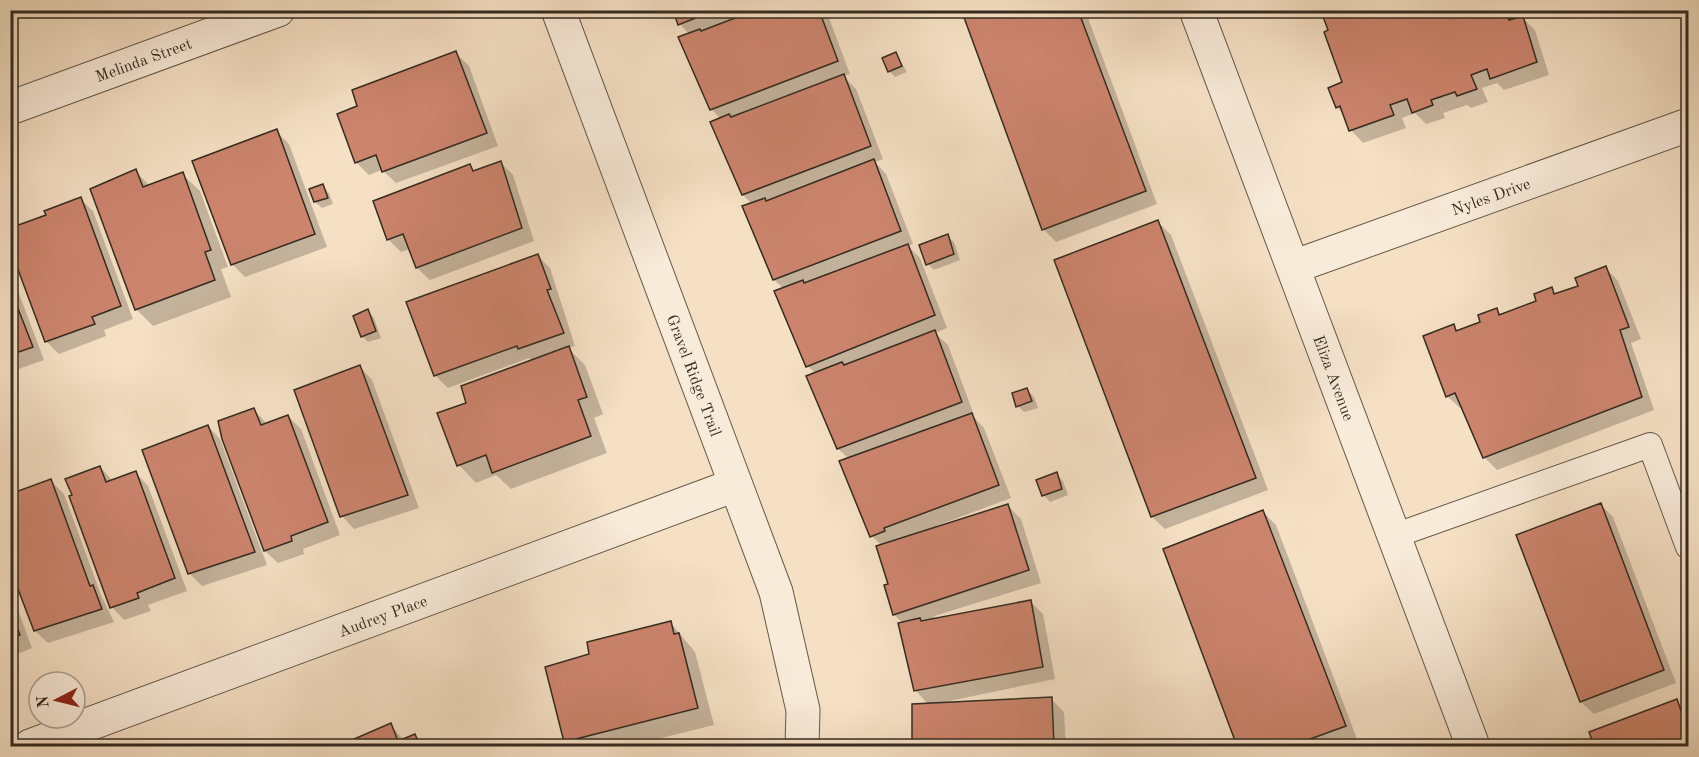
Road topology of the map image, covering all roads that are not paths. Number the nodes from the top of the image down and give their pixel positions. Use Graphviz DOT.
graph roads {
  1 [pos="278,10"];
  2 [pos="558,10"];
  3 [pos="1196,11"];
  4 [pos="10,108"];
  5 [pos="1689,124"];
  6 [pos="1293,267"];
  7 [pos="735,485"];
  8 [pos="1394,536"];
  9 [pos="1689,547"];
  10 [pos="30,747"];
  11 [pos="802,747"];
  12 [pos="1473,747"];
  1 -- 4 [label="street, Melinda Street"];
  2 -- 7 [label="street, Gravel Ridge Trail"];
  3 -- 6 [label="street, Eliza Avenue"];
  5 -- 6 [label="street, Nyles Drive"];
  6 -- 8 [label="street, Eliza Avenue"];
  7 -- 10 [label="street, Audrey Place"];
  7 -- 11 [label="street, Gravel Ridge Trail"];
  8 -- 9 [label="lane"];
  8 -- 12 [label="street, Eliza Avenue"];
}
